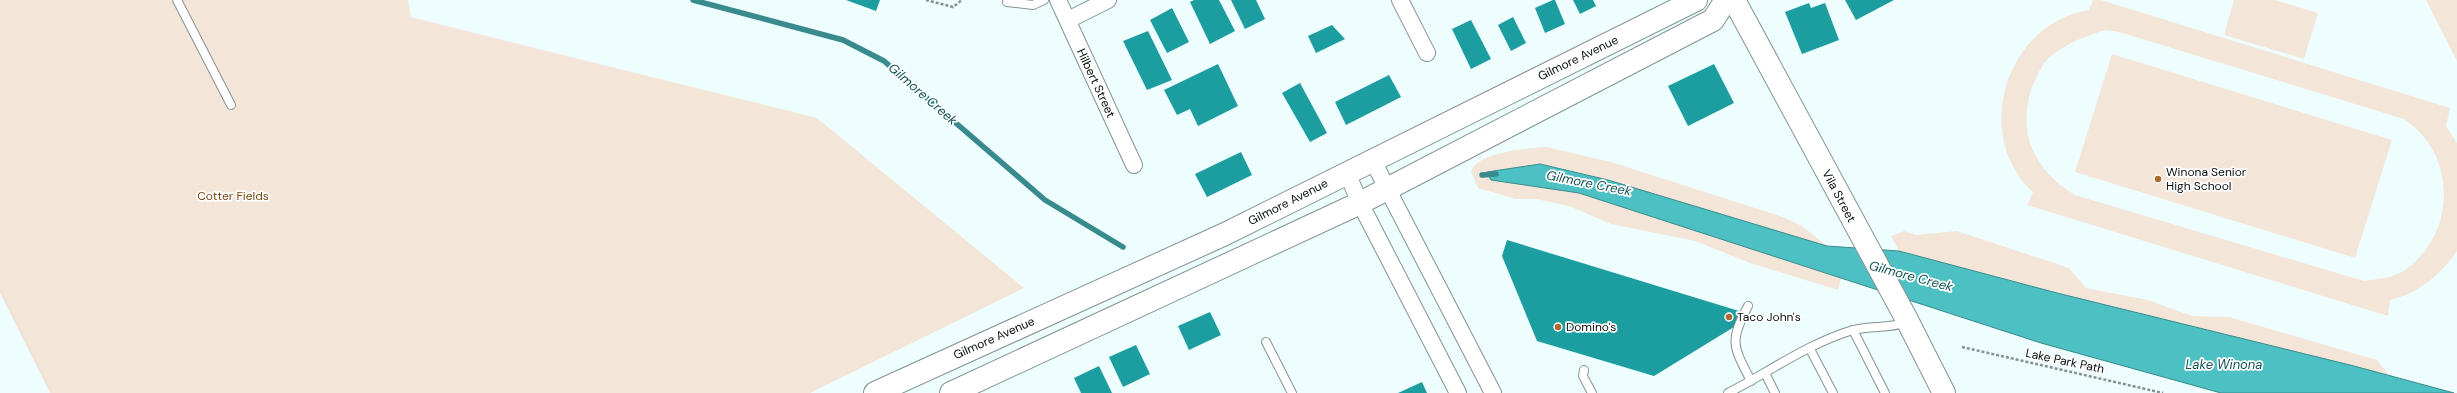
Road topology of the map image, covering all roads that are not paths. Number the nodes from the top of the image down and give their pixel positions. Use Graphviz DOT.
graph roads {
  1 [pos="177,0"];
  2 [pos="1044,0"];
  3 [pos="1058,0"];
  4 [pos="1108,0"];
  5 [pos="1400,0"];
  6 [pos="1696,0"];
  7 [pos="1726,0"];
  8 [pos="1734,0"];
  9 [pos="1007,2"];
  10 [pos="1068,20"];
  11 [pos="1427,53"];
  12 [pos="231,105"];
  13 [pos="1373,160"];
  14 [pos="1134,165"];
  15 [pos="1347,173"];
  16 [pos="1387,189"];
  17 [pos="1360,203"];
  18 [pos="1748,306"];
  19 [pos="1907,320"];
  20 [pos="1852,330"];
  21 [pos="1266,342"];
  22 [pos="1810,349"];
  23 [pos="1584,370"];
  24 [pos="1765,373"];
  25 [pos="1751,381"];
  26 [pos="875,393"];
  27 [pos="951,393"];
  28 [pos="1292,393"];
  29 [pos="1458,393"];
  30 [pos="1493,393"];
  31 [pos="1592,393"];
  32 [pos="1728,393"];
  33 [pos="1775,393"];
  34 [pos="1833,393"];
  35 [pos="1885,393"];
  36 [pos="1944,393"];
  1 -- 12 [label="lane"];
  2 -- 9 [label="lane"];
  3 -- 10 [label="street, Hilbert Street"];
  4 -- 10 [label="street"];
  5 -- 11 [label="street"];
  6 -- 13 [label="street, Gilmore Avenue"];
  7 -- 16 [label="street"];
  8 -- 19 [label="street, Vila Street"];
  10 -- 14 [label="street, Hilbert Street"];
  13 -- 15 [label="street, Gilmore Avenue"];
  13 -- 16 [label="street"];
  15 -- 17 [label="street"];
  15 -- 26 [label="street, Gilmore Avenue"];
  16 -- 17 [label="street"];
  16 -- 30 [label="street"];
  17 -- 27 [label="street"];
  17 -- 29 [label="street"];
  18 -- 25 [label="lane"];
  19 -- 20 [label="lane"];
  19 -- 36 [label="street, Vila Street"];
  20 -- 22 [label="lane"];
  20 -- 35 [label="lane"];
  21 -- 28 [label="lane"];
  22 -- 24 [label="lane"];
  22 -- 34 [label="lane"];
  23 -- 31 [label="lane"];
  24 -- 25 [label="lane"];
  24 -- 33 [label="lane"];
  25 -- 32 [label="lane"];
}
